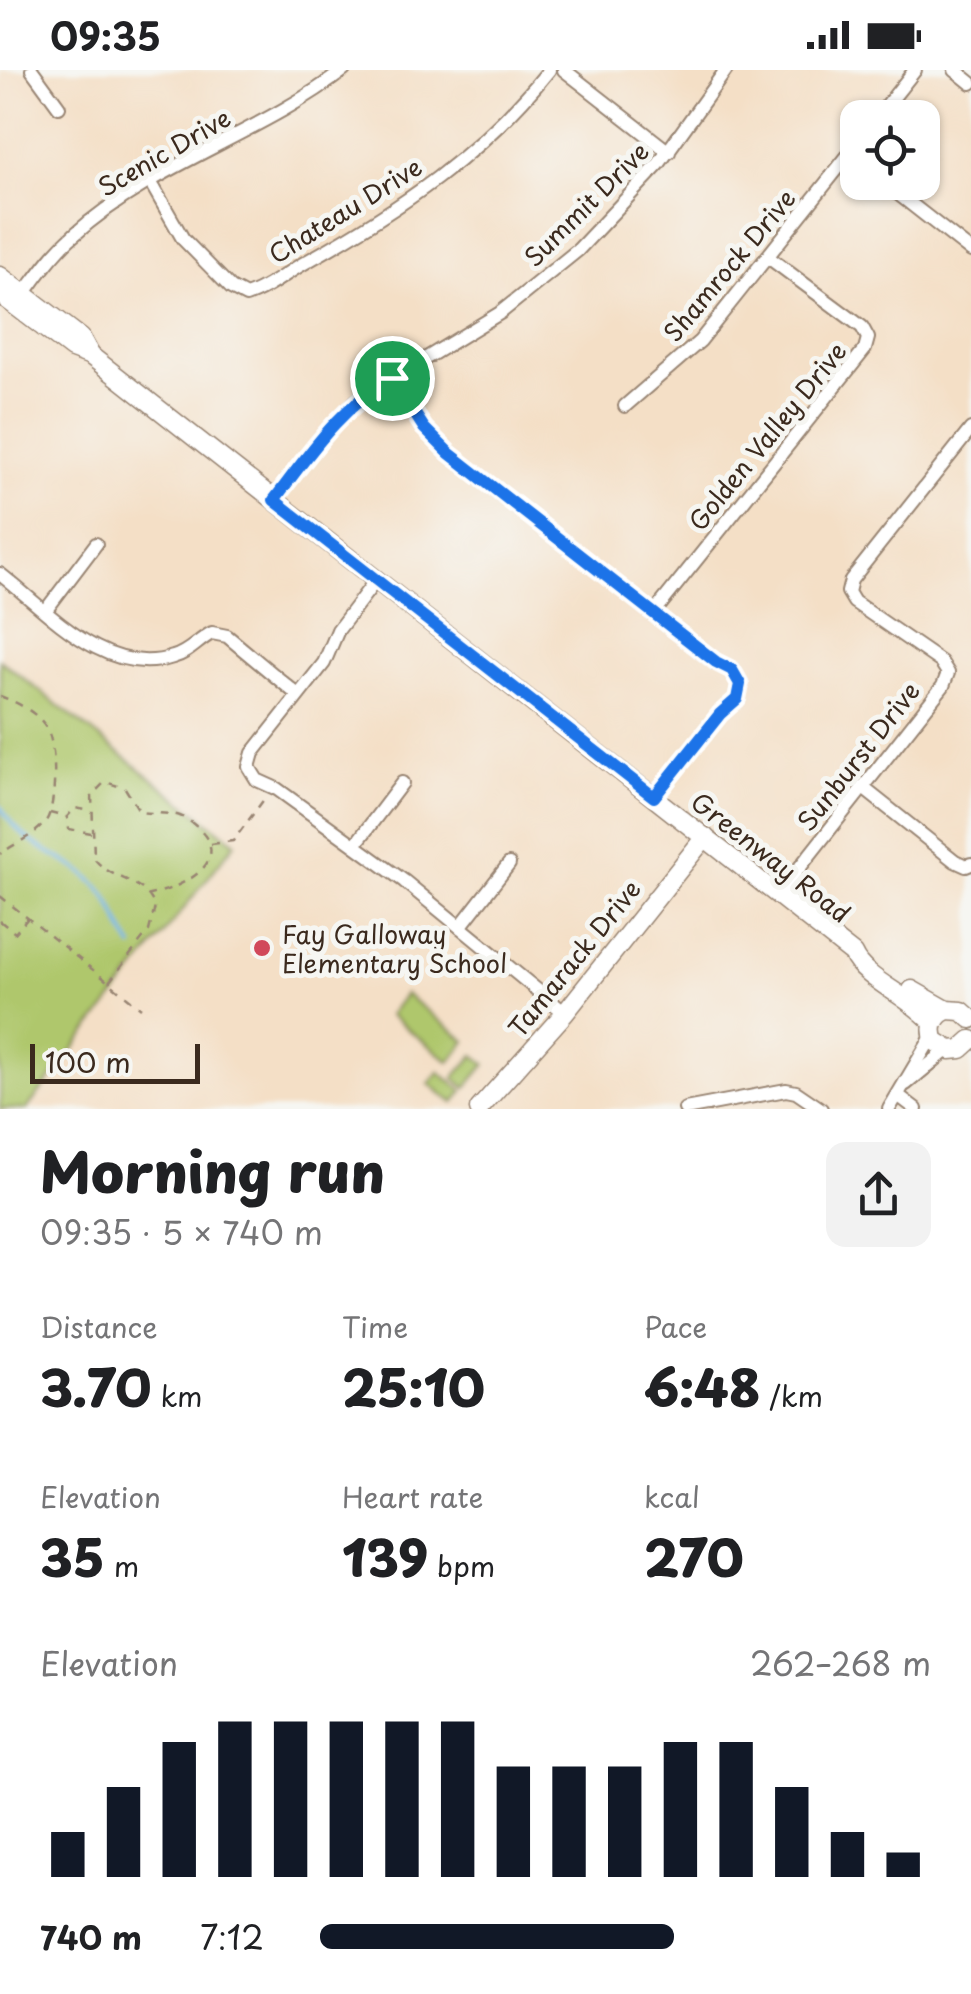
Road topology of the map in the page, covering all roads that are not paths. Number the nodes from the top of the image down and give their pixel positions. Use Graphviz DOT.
graph roads {
  1 [pos="32,70"];
  2 [pos="344,70"];
  3 [pos="549,70"];
  4 [pos="564,70"];
  5 [pos="726,70"];
  6 [pos="915,70"];
  7 [pos="955,70"];
  8 [pos="971,83"];
  9 [pos="891,100"];
  10 [pos="59,107"];
  11 [pos="669,152"];
  12 [pos="840,174"];
  13 [pos="150,183"];
  14 [pos="906,200"];
  15 [pos="971,251"];
  16 [pos="768,258"];
  17 [pos="0,276"];
  18 [pos="0,294"];
  19 [pos="24,294"];
  20 [pos="91,356"];
  21 [pos="392,378"];
  22 [pos="625,406"];
  23 [pos="971,429"];
  24 [pos="274,500"];
  25 [pos="96,544"];
  26 [pos="0,574"];
  27 [pos="376,580"];
  28 [pos="46,610"];
  29 [pos="653,614"];
  30 [pos="298,696"];
  31 [pos="402,784"];
  32 [pos="862,787"];
  33 [pos="654,797"];
  34 [pos="705,837"];
  35 [pos="354,845"];
  36 [pos="509,864"];
  37 [pos="971,864"];
  38 [pos="778,894"];
  39 [pos="460,926"];
  40 [pos="853,954"];
  41 [pos="962,1010"];
  42 [pos="565,1013"];
  43 [pos="933,1029"];
  44 [pos="962,1049"];
  45 [pos="902,1090"];
  46 [pos="479,1109"];
  47 [pos="685,1109"];
  48 [pos="820,1109"];
  49 [pos="888,1109"];
  50 [pos="916,1109"];
  1 -- 10 [label="street"];
  2 -- 13 [label="street, Scenic Drive"];
  3 -- 13 [label="street, Chateau Drive"];
  4 -- 11 [label="street"];
  5 -- 11 [label="street, Summit Drive"];
  6 -- 9 [label="street"];
  7 -- 8 [label="street"];
  11 -- 21 [label="street, Summit Drive"];
  12 -- 16 [label="street, Shamrock Drive"];
  13 -- 19 [label="street, Scenic Drive"];
  14 -- 15 [label="street"];
  16 -- 22 [label="street, Shamrock Drive"];
  16 -- 29 [label="street, Golden Valley Drive"];
  17 -- 19 [label="street, Greenway Road"];
  18 -- 20 [label="street, Greenway Road"];
  19 -- 20 [label="street, Greenway Road"];
  20 -- 24 [label="street, Greenway Road"];
  21 -- 24 [label="street, Summit Drive"];
  21 -- 29 [label="street"];
  23 -- 32 [label="street, Sunburst Drive"];
  24 -- 27 [label="street, Greenway Road"];
  25 -- 28 [label="street"];
  26 -- 28 [label="street"];
  27 -- 30 [label="street"];
  27 -- 33 [label="street, Greenway Road"];
  28 -- 30 [label="street"];
  29 -- 33 [label="street"];
  30 -- 35 [label="street"];
  31 -- 35 [label="street"];
  32 -- 37 [label="street"];
  32 -- 38 [label="street, Sunburst Drive"];
  33 -- 34 [label="street, Greenway Road"];
  34 -- 38 [label="street, Greenway Road"];
  34 -- 42 [label="street, Tamarack Drive"];
  35 -- 39 [label="street"];
  36 -- 39 [label="street"];
  38 -- 40 [label="street, Greenway Road"];
  39 -- 42 [label="street"];
  40 -- 41 [label="street, Greenway Road"];
  40 -- 43 [label="street, Greenway Road"];
  41 -- 43 [label="street"];
  42 -- 46 [label="street, Tamarack Drive"];
  43 -- 44 [label="street, Greenway Road"];
  43 -- 45 [label="street"];
  44 -- 45 [label="street"];
  45 -- 49 [label="street"];
  45 -- 50 [label="street"];
  47 -- 48 [label="street"];
}
